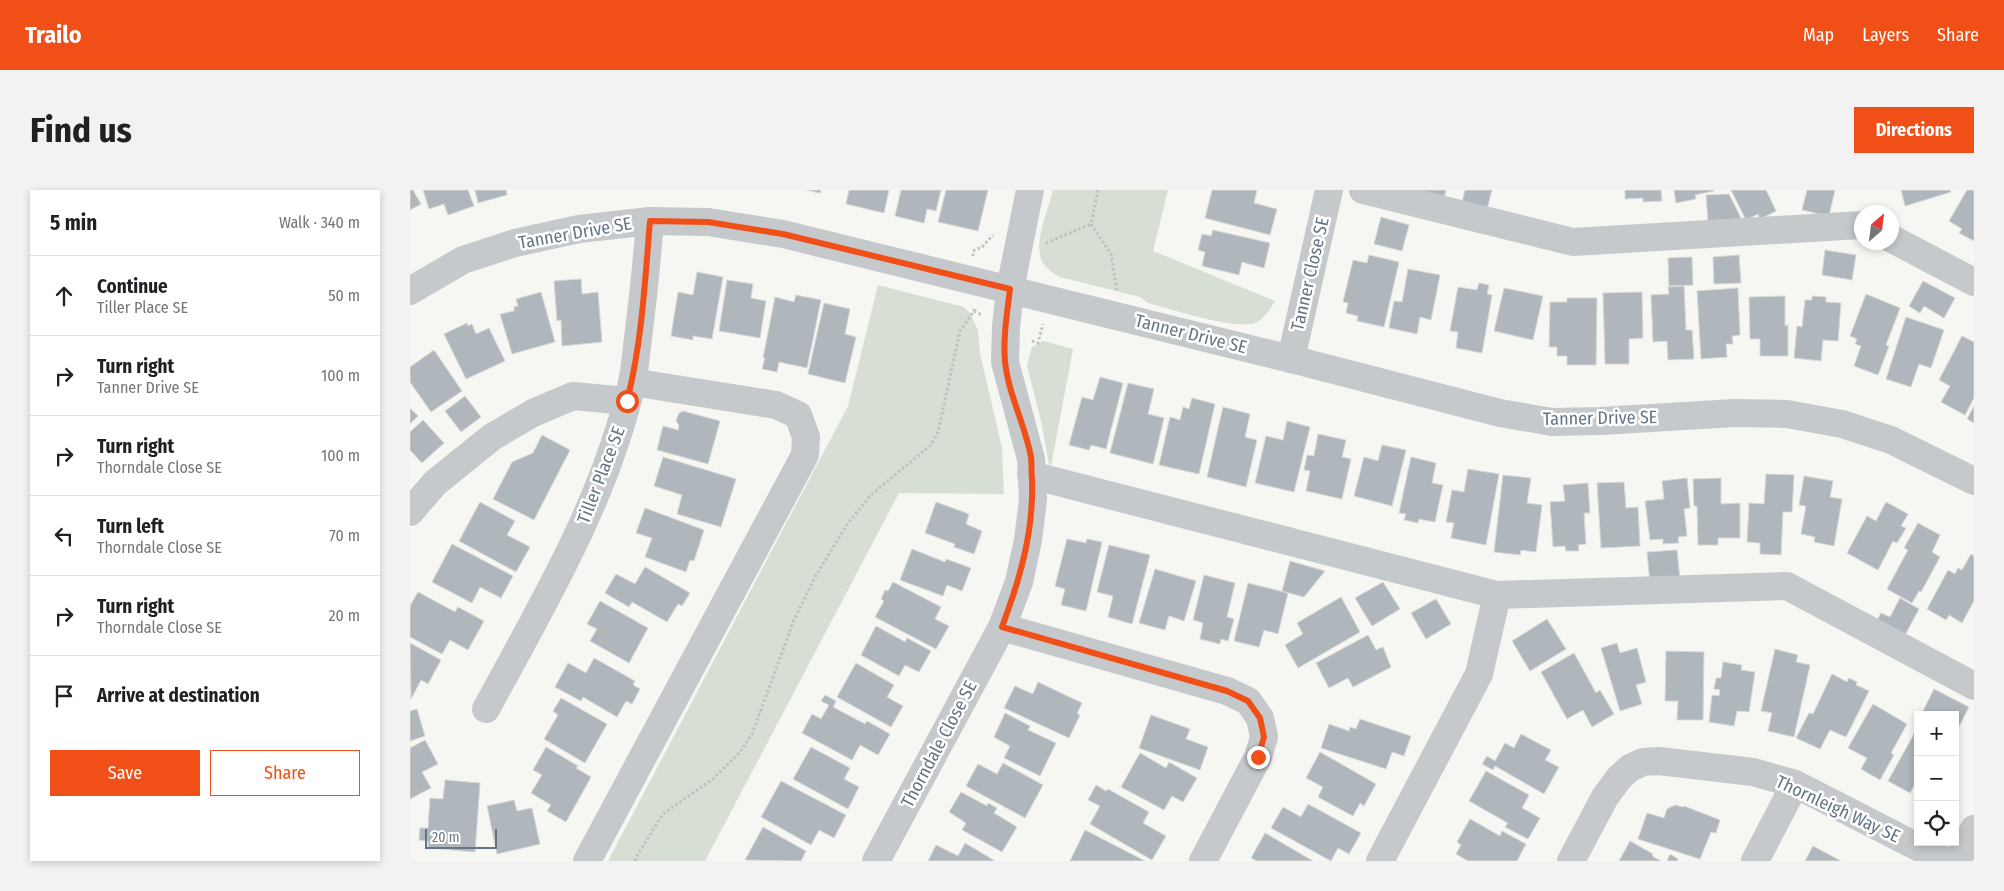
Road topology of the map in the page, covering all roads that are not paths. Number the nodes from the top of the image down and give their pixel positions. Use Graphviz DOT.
graph roads {
  1 [pos="1030,190"];
  2 [pos="1329,190"];
  3 [pos="1363,190"];
  4 [pos="650,221"];
  5 [pos="1854,225"];
  6 [pos="1899,243"];
  7 [pos="1974,282"];
  8 [pos="1010,289"];
  9 [pos="410,291"];
  10 [pos="1290,359"];
  11 [pos="629,391"];
  12 [pos="1031,475"];
  13 [pos="1974,481"];
  14 [pos="410,512"];
  15 [pos="1497,595"];
  16 [pos="1002,627"];
  17 [pos="1974,686"];
  18 [pos="486,709"];
  19 [pos="1795,784"];
  20 [pos="1974,829"];
  21 [pos="587,861"];
  22 [pos="876,861"];
  23 [pos="1202,861"];
  24 [pos="1380,861"];
  25 [pos="1571,861"];
  26 [pos="1755,861"];
  27 [pos="1945,861"];
  28 [pos="1957,861"];
  1 -- 8 [label="street, Thorndale Close SE"];
  2 -- 10 [label="street, Tanner Close SE"];
  3 -- 5 [label="street"];
  4 -- 8 [label="street, Tanner Drive SE"];
  4 -- 9 [label="street, Tanner Drive SE"];
  4 -- 11 [label="street, Tiller Place SE"];
  6 -- 7 [label="street"];
  8 -- 10 [label="street, Tanner Drive SE"];
  8 -- 12 [label="street, Thorndale Close SE"];
  10 -- 13 [label="street, Tanner Drive SE"];
  11 -- 14 [label="street"];
  11 -- 18 [label="street, Tiller Place SE"];
  11 -- 21 [label="street"];
  12 -- 15 [label="street"];
  12 -- 16 [label="street, Thorndale Close SE"];
  15 -- 17 [label="street"];
  15 -- 24 [label="street"];
  16 -- 22 [label="street, Thorndale Close SE"];
  16 -- 23 [label="street"];
  19 -- 25 [label="street, Thornleigh Way SE"];
  19 -- 26 [label="street"];
  19 -- 27 [label="street, Thornleigh Way SE"];
  20 -- 28 [label="street"];
}
